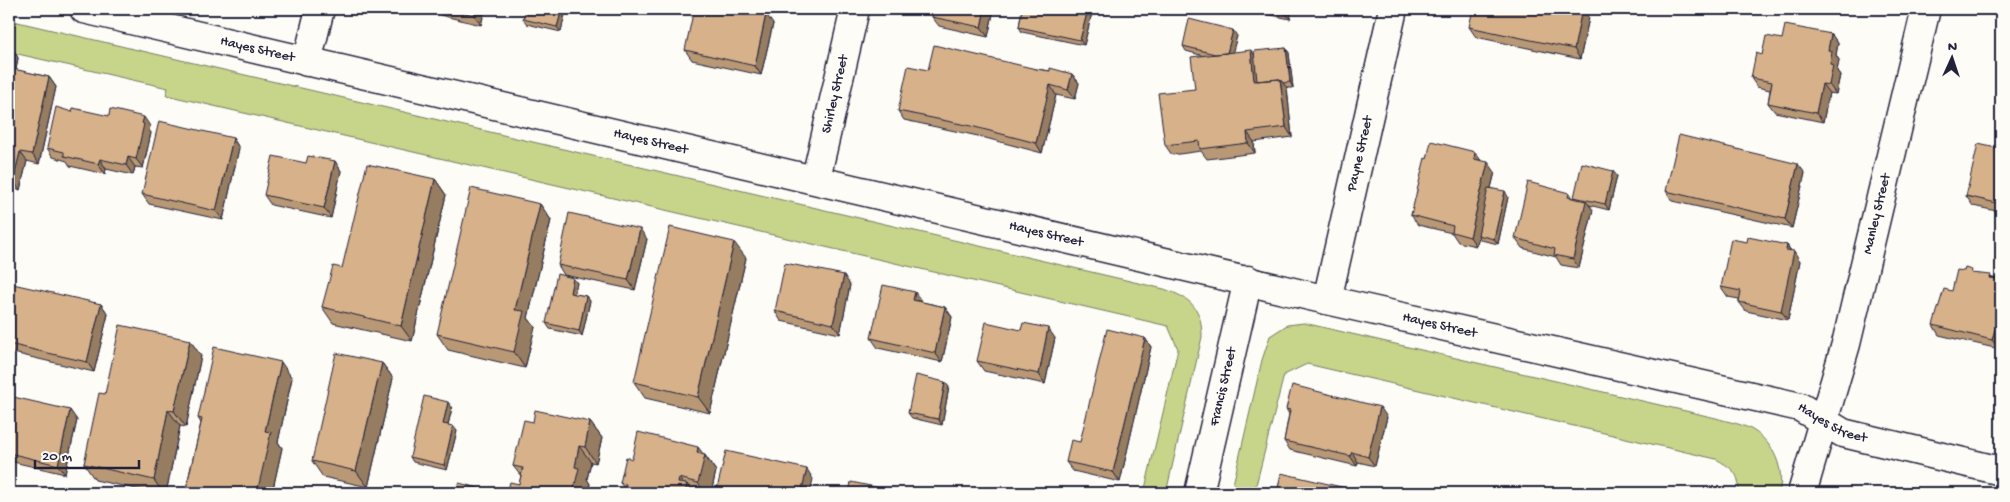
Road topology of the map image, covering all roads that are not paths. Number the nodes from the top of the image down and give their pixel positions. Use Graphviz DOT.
graph roads {
  1 [pos="84,9"];
  2 [pos="320,9"];
  3 [pos="855,9"];
  4 [pos="1393,9"];
  5 [pos="1926,9"];
  6 [pos="307,62"];
  7 [pos="816,178"];
  8 [pos="1248,280"];
  9 [pos="1326,300"];
  10 [pos="1822,419"];
  11 [pos="2001,471"];
  12 [pos="1199,493"];
  13 [pos="1802,493"];
  1 -- 6 [label="street, Hayes Street"];
  2 -- 6 [label="street"];
  3 -- 7 [label="street, Shirley Street"];
  4 -- 9 [label="street, Payne Street"];
  5 -- 10 [label="street, Manley Street"];
  6 -- 7 [label="street, Hayes Street"];
  7 -- 8 [label="street, Hayes Street"];
  8 -- 9 [label="street, Hayes Street"];
  8 -- 12 [label="street, Francis Street"];
  9 -- 10 [label="street, Hayes Street"];
  10 -- 11 [label="street, Hayes Street"];
  10 -- 13 [label="street, Manley Street"];
}
